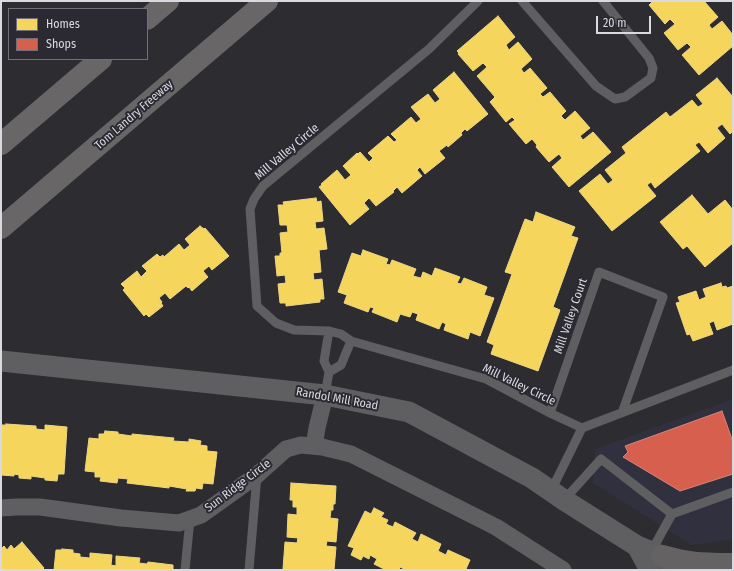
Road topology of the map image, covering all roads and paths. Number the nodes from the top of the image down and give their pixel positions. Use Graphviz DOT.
graph roads {
  1 [pos="168,1"];
  2 [pos="267,1"];
  3 [pos="478,1"];
  4 [pos="522,1"];
  5 [pos="603,1"];
  6 [pos="148,18"];
  7 [pos="100,60"];
  8 [pos="1,144"];
  9 [pos="1,228"];
  10 [pos="329,331"];
  11 [pos="351,341"];
  12 [pos="1,361"];
  13 [pos="733,370"];
  14 [pos="329,372"];
  15 [pos="325,395"];
  16 [pos="550,413"];
  17 [pos="622,413"];
  18 [pos="582,428"];
  19 [pos="314,446"];
  20 [pos="257,475"];
  21 [pos="733,492"];
  22 [pos="557,495"];
  23 [pos="1,508"];
  24 [pos="672,514"];
  25 [pos="190,519"];
  26 [pos="650,556"];
  27 [pos="733,564"];
  28 [pos="185,570"];
  29 [pos="249,570"];
  30 [pos="563,570"];
  31 [pos="679,570"];
  1 -- 6 [label="highway"];
  2 -- 9 [label="highway, Tom Landry Freeway"];
  3 -- 10 [label="lane, Mill Valley Circle"];
  4 -- 5 [label="lane"];
  7 -- 8 [label="highway"];
  10 -- 11 [label="lane, Mill Valley Circle"];
  10 -- 14 [label="lane"];
  11 -- 14 [label="lane"];
  11 -- 16 [label="lane, Mill Valley Circle"];
  12 -- 15 [label="street, Randol Mill Road"];
  13 -- 17 [label="lane"];
  14 -- 15 [label="lane"];
  15 -- 19 [label="street"];
  15 -- 22 [label="street, Randol Mill Road"];
  16 -- 17 [label="lane, Mill Valley Court"];
  16 -- 18 [label="lane, Mill Valley Circle"];
  17 -- 18 [label="lane"];
  18 -- 22 [label="lane"];
  19 -- 20 [label="street, Sun Ridge Circle"];
  19 -- 30 [label="street, Sun Ridge Circle"];
  20 -- 25 [label="street, Sun Ridge Circle"];
  20 -- 29 [label="lane"];
  21 -- 24 [label="lane"];
  22 -- 24 [label="lane"];
  22 -- 26 [label="street, Randol Mill Road"];
  23 -- 25 [label="street, Sun Ridge Circle"];
  24 -- 26 [label="lane"];
  25 -- 28 [label="lane"];
  26 -- 27 [label="main road"];
  26 -- 31 [label="street, Randol Mill Road"];
}
